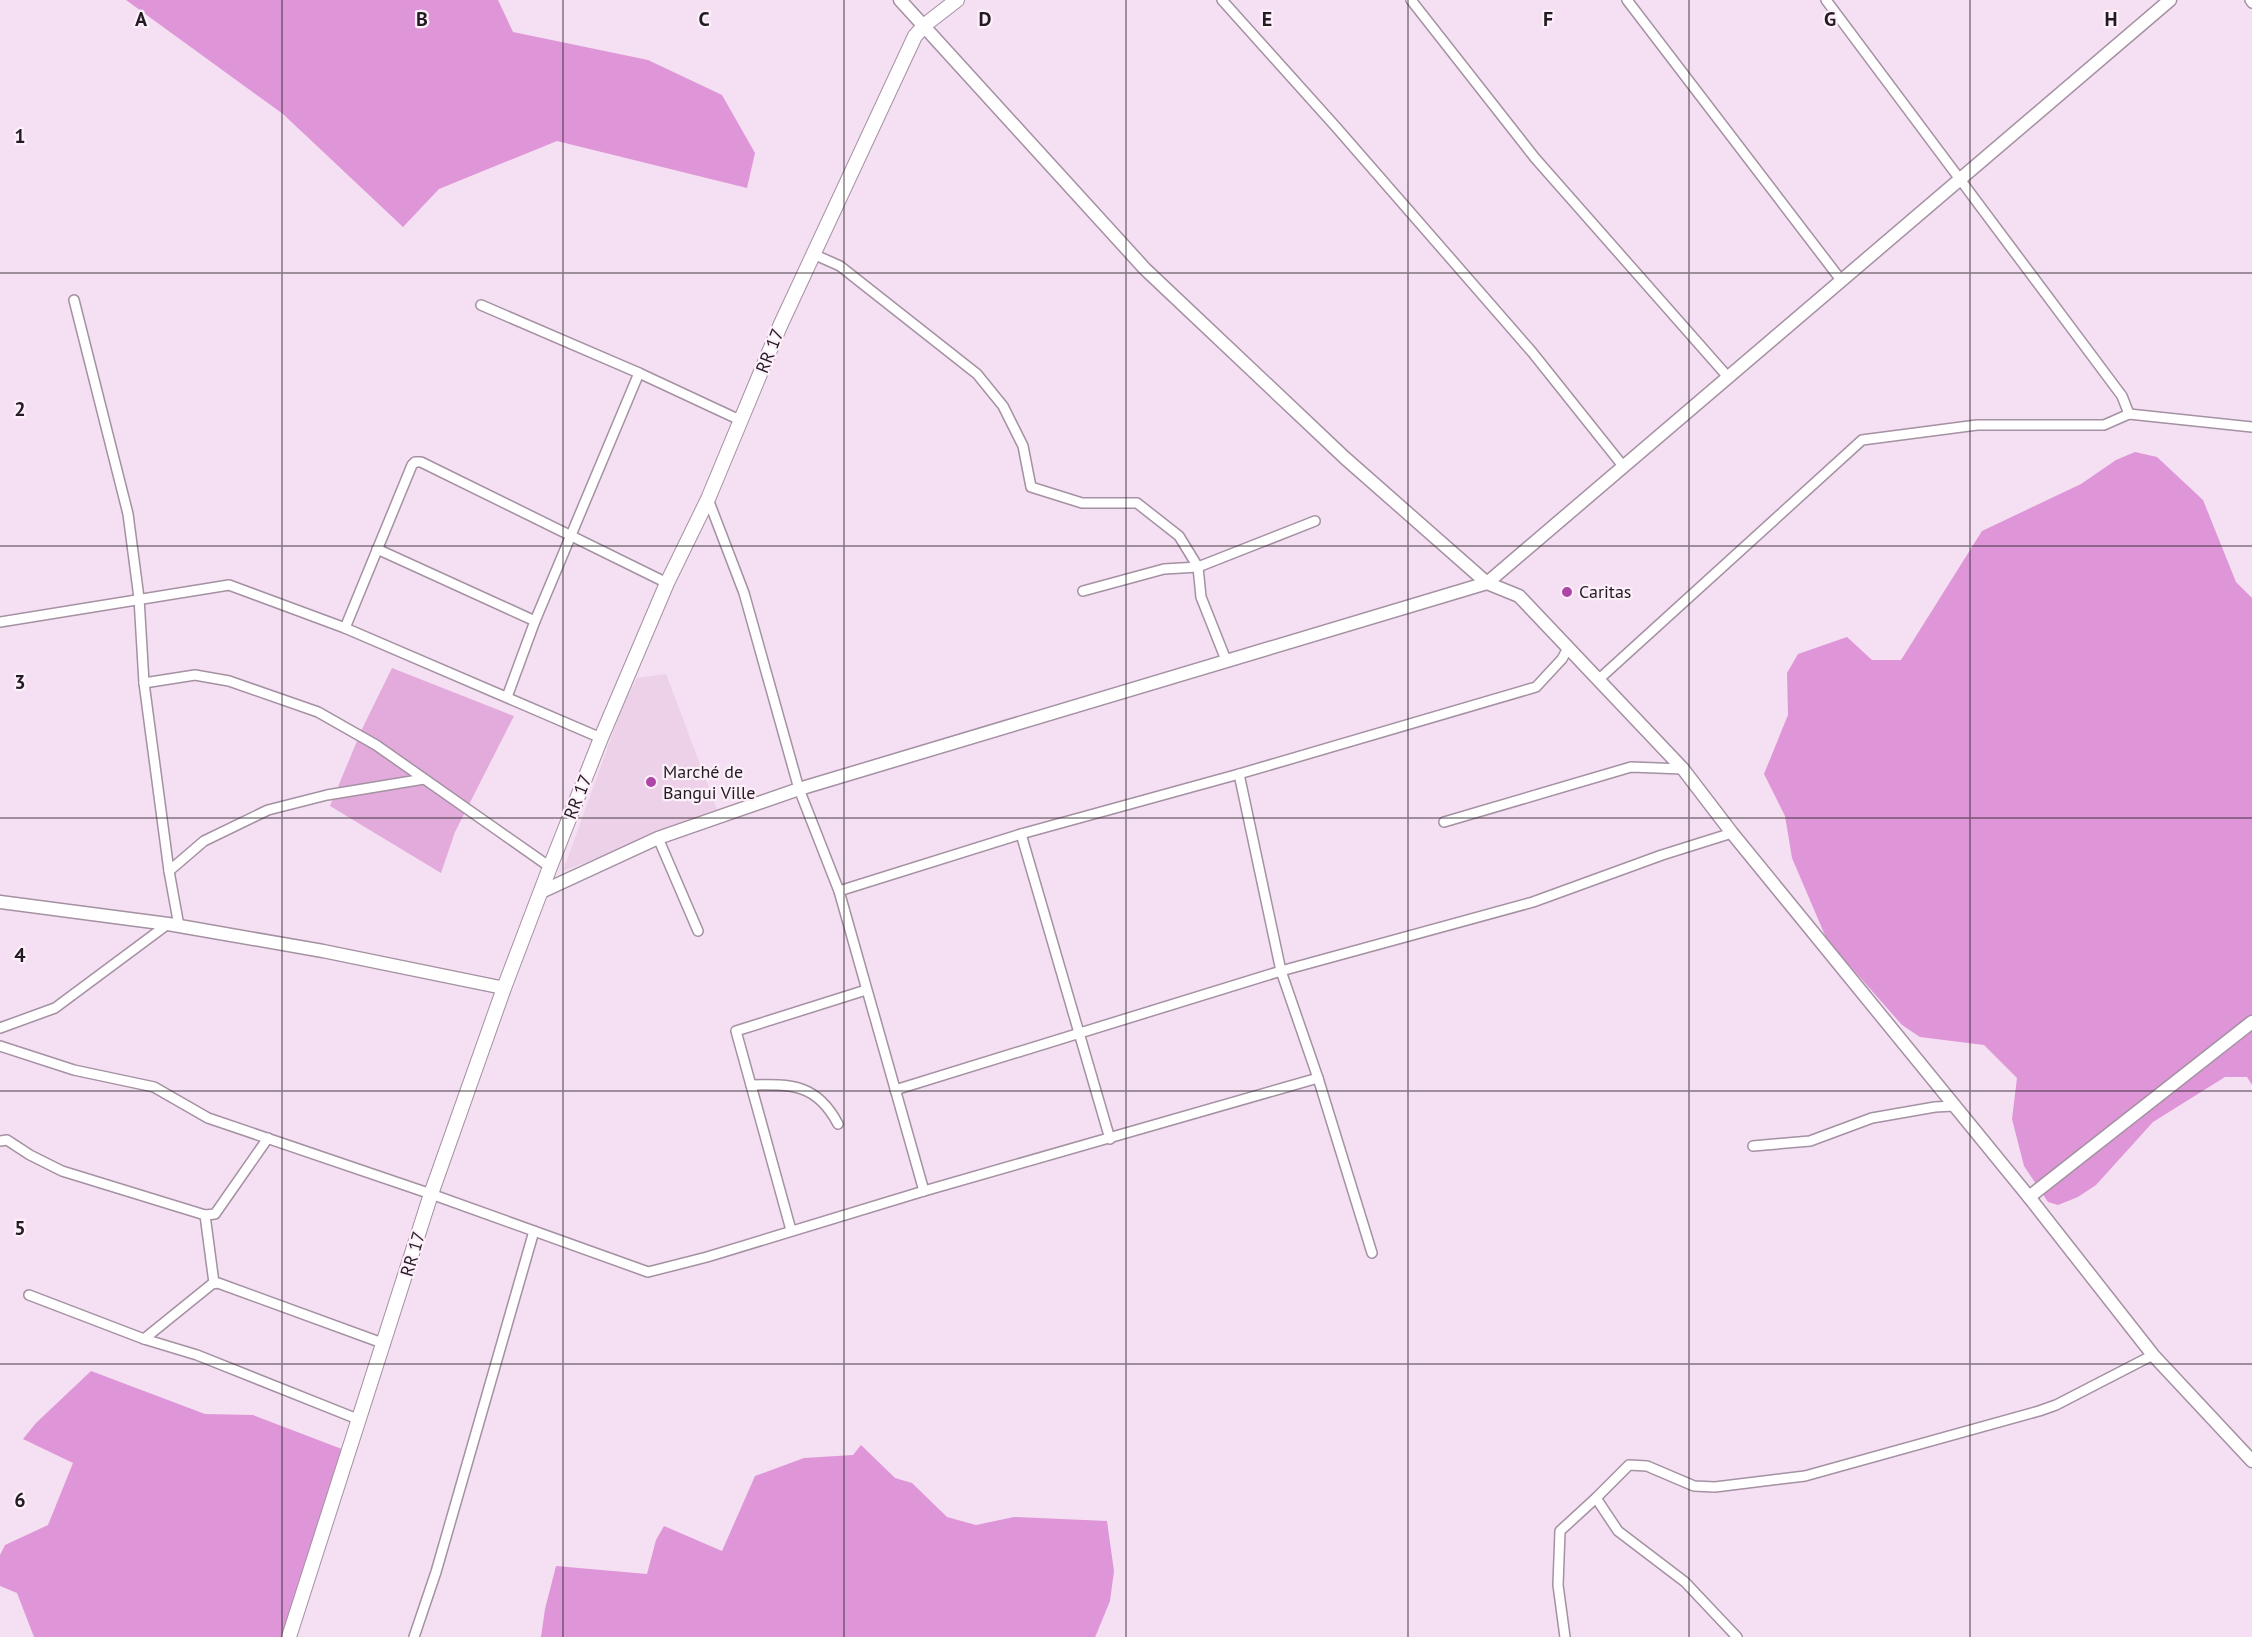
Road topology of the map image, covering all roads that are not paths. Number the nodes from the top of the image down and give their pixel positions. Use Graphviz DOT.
graph roads {
  1 [pos="900,0"];
  2 [pos="957,0"];
  3 [pos="1221,0"];
  4 [pos="1411,0"];
  5 [pos="1627,0"];
  6 [pos="1826,0"];
  7 [pos="2170,0"];
  8 [pos="924,27"];
  9 [pos="1960,180"];
  10 [pos="813,254"];
  11 [pos="1841,280"];
  12 [pos="74,300"];
  13 [pos="482,305"];
  14 [pos="639,373"];
  15 [pos="1728,377"];
  16 [pos="2129,414"];
  17 [pos="741,421"];
  18 [pos="2252,426"];
  19 [pos="1623,466"];
  20 [pos="708,499"];
  21 [pos="1315,521"];
  22 [pos="570,537"];
  23 [pos="377,549"];
  24 [pos="1198,567"];
  25 [pos="667,583"];
  26 [pos="1487,583"];
  27 [pos="1083,591"];
  28 [pos="138,598"];
  29 [pos="535,621"];
  30 [pos="0,622"];
  31 [pos="345,628"];
  32 [pos="1568,648"];
  33 [pos="1226,660"];
  34 [pos="1598,680"];
  35 [pos="144,683"];
  36 [pos="507,697"];
  37 [pos="601,738"];
  38 [pos="1683,769"];
  39 [pos="1239,774"];
  40 [pos="424,780"];
  41 [pos="799,789"];
  42 [pos="1444,822"];
  43 [pos="1732,833"];
  44 [pos="1021,834"];
  45 [pos="658,838"];
  46 [pos="550,867"];
  47 [pos="169,871"];
  48 [pos="839,891"];
  49 [pos="541,892"];
  50 [pos="0,902"];
  51 [pos="173,925"];
  52 [pos="698,931"];
  53 [pos="1281,971"];
  54 [pos="504,988"];
  55 [pos="866,990"];
  56 [pos="2252,1022"];
  57 [pos="0,1028"];
  58 [pos="1079,1033"];
  59 [pos="0,1046"];
  60 [pos="1318,1078"];
  61 [pos="751,1085"];
  62 [pos="895,1090"];
  63 [pos="1954,1106"];
  64 [pos="838,1124"];
  65 [pos="268,1138"];
  66 [pos="1110,1139"];
  67 [pos="0,1141"];
  68 [pos="1753,1146"];
  69 [pos="924,1191"];
  70 [pos="431,1194"];
  71 [pos="2029,1197"];
  72 [pos="205,1215"];
  73 [pos="791,1230"];
  74 [pos="534,1231"];
  75 [pos="1372,1253"];
  76 [pos="214,1283"];
  77 [pos="29,1295"];
  78 [pos="144,1339"];
  79 [pos="385,1344"];
  80 [pos="2153,1355"];
  81 [pos="360,1420"];
  82 [pos="2252,1461"];
  83 [pos="1596,1498"];
  84 [pos="289,1637"];
  85 [pos="414,1637"];
  86 [pos="1565,1637"];
  87 [pos="1737,1637"];
  1 -- 8 [label="street"];
  2 -- 8 [label="main road, RR 17 / RR 17"];
  3 -- 19 [label="street"];
  4 -- 15 [label="street"];
  5 -- 11 [label="street"];
  6 -- 9 [label="street"];
  7 -- 9 [label="street"];
  8 -- 10 [label="main road, RR 17 / RR 17"];
  8 -- 26 [label="street"];
  9 -- 11 [label="street"];
  9 -- 16 [label="street"];
  10 -- 17 [label="main road, RR 17 / RR 17"];
  10 -- 24 [label="street"];
  11 -- 15 [label="street"];
  12 -- 28 [label="street"];
  13 -- 14 [label="street"];
  14 -- 17 [label="street"];
  14 -- 22 [label="street"];
  15 -- 19 [label="street"];
  16 -- 18 [label="street"];
  16 -- 34 [label="street"];
  17 -- 20 [label="main road, RR 17 / RR 17"];
  19 -- 26 [label="street"];
  20 -- 25 [label="main road, RR 17 / RR 17"];
  20 -- 41 [label="street"];
  21 -- 24 [label="street"];
  22 -- 23 [label="street"];
  22 -- 25 [label="street"];
  22 -- 29 [label="street"];
  23 -- 29 [label="street"];
  23 -- 31 [label="street"];
  24 -- 27 [label="street"];
  24 -- 33 [label="street"];
  25 -- 37 [label="main road, RR 17 / RR 17"];
  26 -- 32 [label="street"];
  26 -- 33 [label="street"];
  28 -- 30 [label="street"];
  28 -- 31 [label="street"];
  28 -- 35 [label="street"];
  29 -- 36 [label="street"];
  31 -- 36 [label="street"];
  32 -- 34 [label="street"];
  32 -- 39 [label="street"];
  33 -- 41 [label="street"];
  34 -- 38 [label="street"];
  35 -- 40 [label="street"];
  35 -- 47 [label="street"];
  36 -- 37 [label="street"];
  37 -- 46 [label="main road, RR 17 / RR 17"];
  38 -- 42 [label="street"];
  38 -- 43 [label="street"];
  39 -- 44 [label="street"];
  39 -- 53 [label="street"];
  40 -- 46 [label="street"];
  40 -- 47 [label="street"];
  41 -- 45 [label="street"];
  41 -- 48 [label="street"];
  43 -- 53 [label="street"];
  43 -- 63 [label="street"];
  44 -- 48 [label="street"];
  44 -- 58 [label="street"];
  45 -- 49 [label="street"];
  45 -- 52 [label="street"];
  46 -- 49 [label="main road, RR 17 / RR 17"];
  47 -- 51 [label="street"];
  48 -- 55 [label="street"];
  49 -- 54 [label="main road, RR 17 / RR 17"];
  50 -- 51 [label="street"];
  51 -- 54 [label="street"];
  51 -- 57 [label="street"];
  53 -- 58 [label="street"];
  53 -- 60 [label="street"];
  54 -- 70 [label="main road, RR 17 / RR 17"];
  55 -- 61 [label="street"];
  55 -- 62 [label="street"];
  56 -- 71 [label="street"];
  58 -- 62 [label="street"];
  58 -- 66 [label="street"];
  59 -- 65 [label="street"];
  60 -- 66 [label="street"];
  60 -- 75 [label="street"];
  61 -- 64 [label="street"];
  61 -- 73 [label="street"];
  62 -- 69 [label="street"];
  63 -- 68 [label="street"];
  63 -- 71 [label="street"];
  65 -- 70 [label="street"];
  65 -- 72 [label="street"];
  66 -- 69 [label="street"];
  67 -- 72 [label="street"];
  69 -- 73 [label="street"];
  70 -- 74 [label="street"];
  70 -- 79 [label="main road, RR 17 / RR 17"];
  71 -- 80 [label="street"];
  72 -- 76 [label="street"];
  73 -- 74 [label="street"];
  74 -- 85 [label="street"];
  76 -- 78 [label="street"];
  76 -- 79 [label="street"];
  77 -- 78 [label="street"];
  78 -- 81 [label="street"];
  79 -- 81 [label="main road, RR 17 / RR 17"];
  80 -- 82 [label="street"];
  80 -- 83 [label="street"];
  81 -- 84 [label="main road, RR 17 / RR 17"];
  83 -- 86 [label="street"];
  83 -- 87 [label="street"];
}
